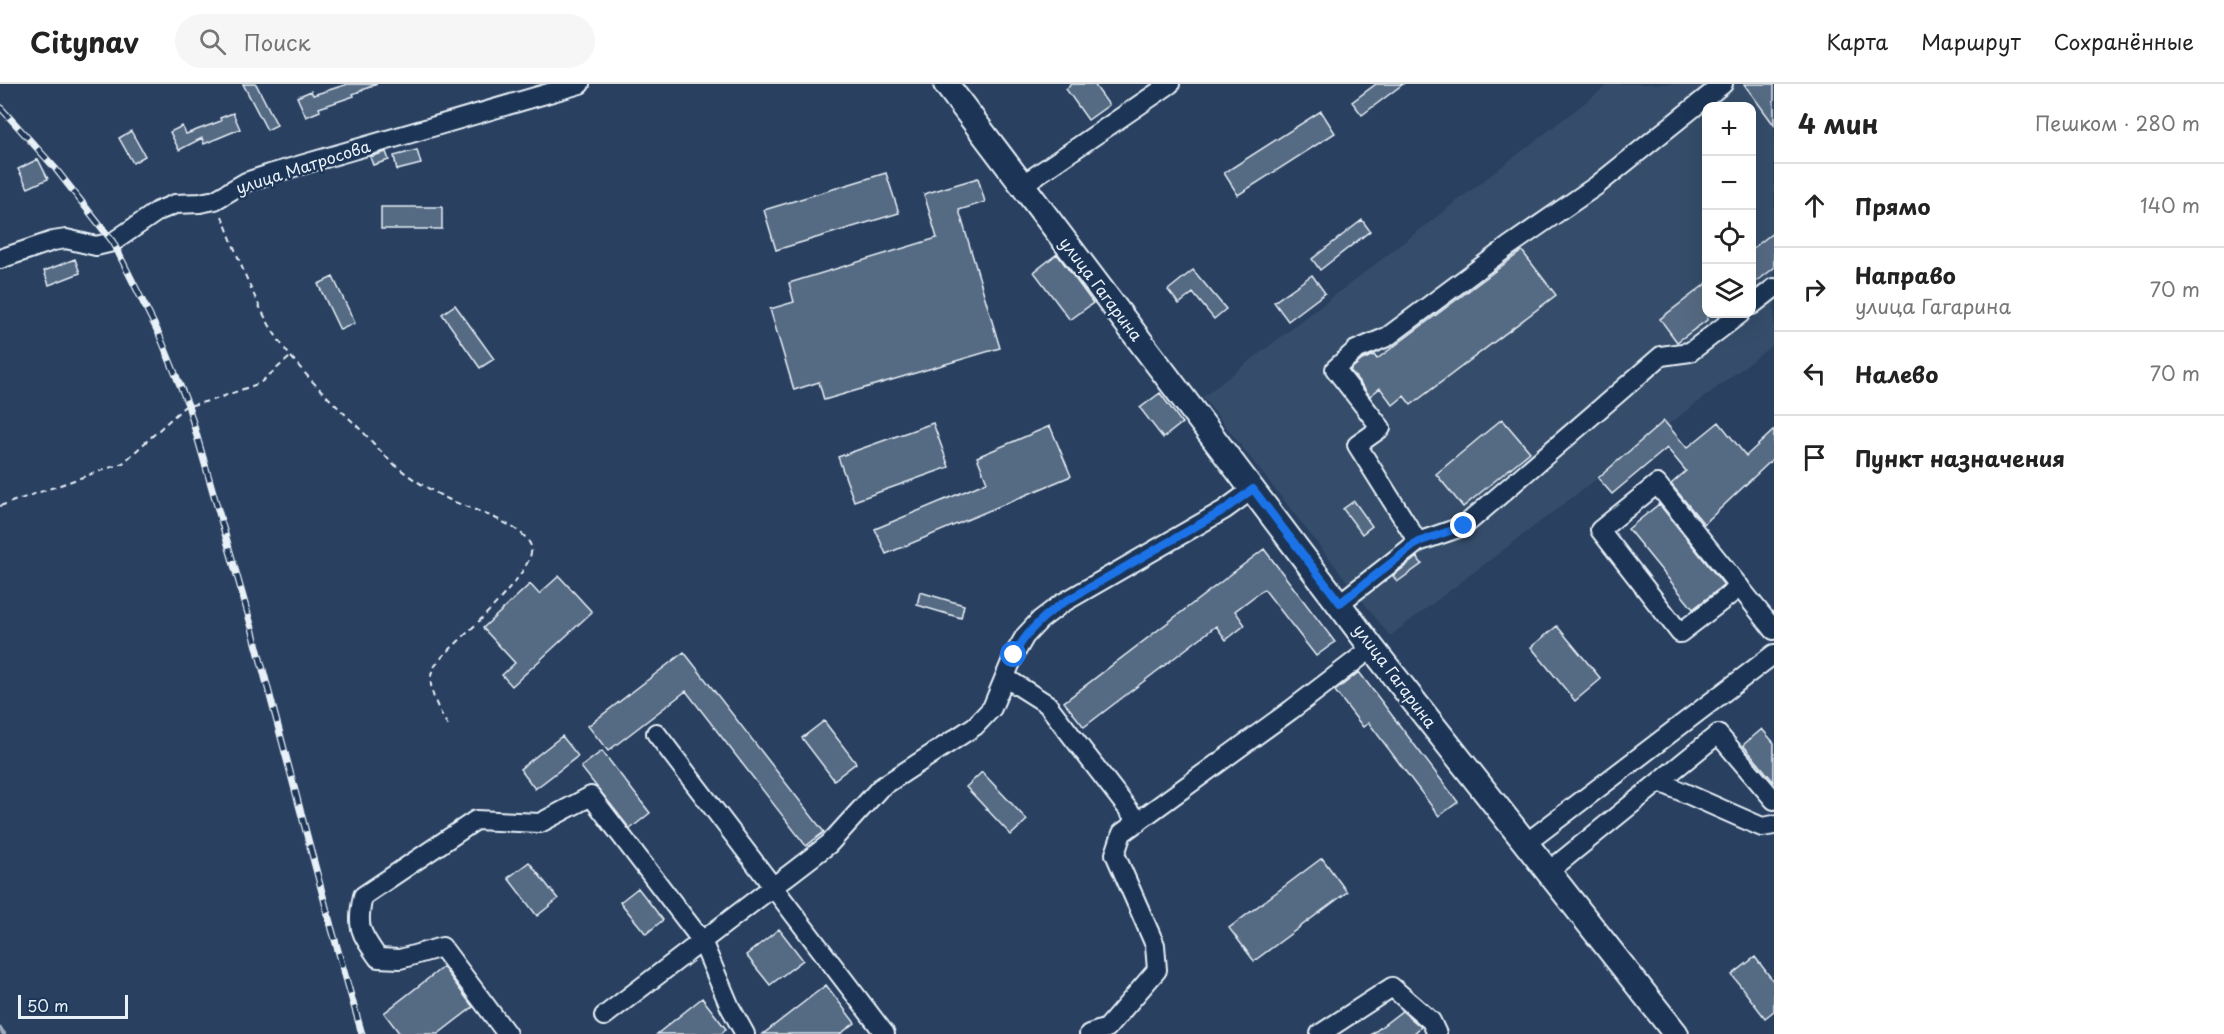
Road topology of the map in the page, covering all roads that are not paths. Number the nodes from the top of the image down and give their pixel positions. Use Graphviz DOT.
graph roads {
  1 [pos="580,84"];
  2 [pos="946,84"];
  3 [pos="1170,84"];
  4 [pos="1723,84"];
  5 [pos="1022,185"];
  6 [pos="0,260"];
  7 [pos="1774,288"];
  8 [pos="1756,302"];
  9 [pos="1735,318"];
  10 [pos="1253,489"];
  11 [pos="1418,542"];
  12 [pos="1740,587"];
  13 [pos="1340,603"];
  14 [pos="1774,630"];
  15 [pos="1372,648"];
  16 [pos="1774,654"];
  17 [pos="1006,678"];
  18 [pos="656,734"];
  19 [pos="1660,782"];
  20 [pos="1774,800"];
  21 [pos="1138,822"];
  22 [pos="1774,825"];
  23 [pos="1525,844"];
  24 [pos="1548,872"];
  25 [pos="774,886"];
  26 [pos="702,941"];
  27 [pos="604,1016"];
  28 [pos="507,1034"];
  29 [pos="745,1034"];
  30 [pos="885,1034"];
  31 [pos="1089,1034"];
  32 [pos="1320,1034"];
  33 [pos="1437,1034"];
  34 [pos="1676,1034"];
  1 -- 6 [label="street, улица Матросова"];
  2 -- 5 [label="main road, улица Гагарина"];
  3 -- 5 [label="street"];
  4 -- 11 [label="street"];
  5 -- 10 [label="main road, улица Гагарина"];
  7 -- 8 [label="street"];
  9 -- 11 [label="street"];
  10 -- 13 [label="main road, улица Гагарина"];
  10 -- 17 [label="street"];
  11 -- 13 [label="street"];
  12 -- 12 [label="street"];
  12 -- 14 [label="street"];
  13 -- 15 [label="main road, улица Гагарина"];
  15 -- 21 [label="street"];
  15 -- 23 [label="main road, улица Гагарина"];
  16 -- 23 [label="street"];
  17 -- 21 [label="street"];
  17 -- 25 [label="street"];
  18 -- 25 [label="street"];
  19 -- 20 [label="street"];
  19 -- 22 [label="street"];
  19 -- 24 [label="street"];
  21 -- 31 [label="street"];
  23 -- 24 [label="main road, улица Гагарина"];
  24 -- 34 [label="main road, улица Гагарина"];
  25 -- 26 [label="street"];
  25 -- 30 [label="street"];
  26 -- 27 [label="street"];
  26 -- 28 [label="street"];
  26 -- 29 [label="street"];
  32 -- 33 [label="street"];
}
